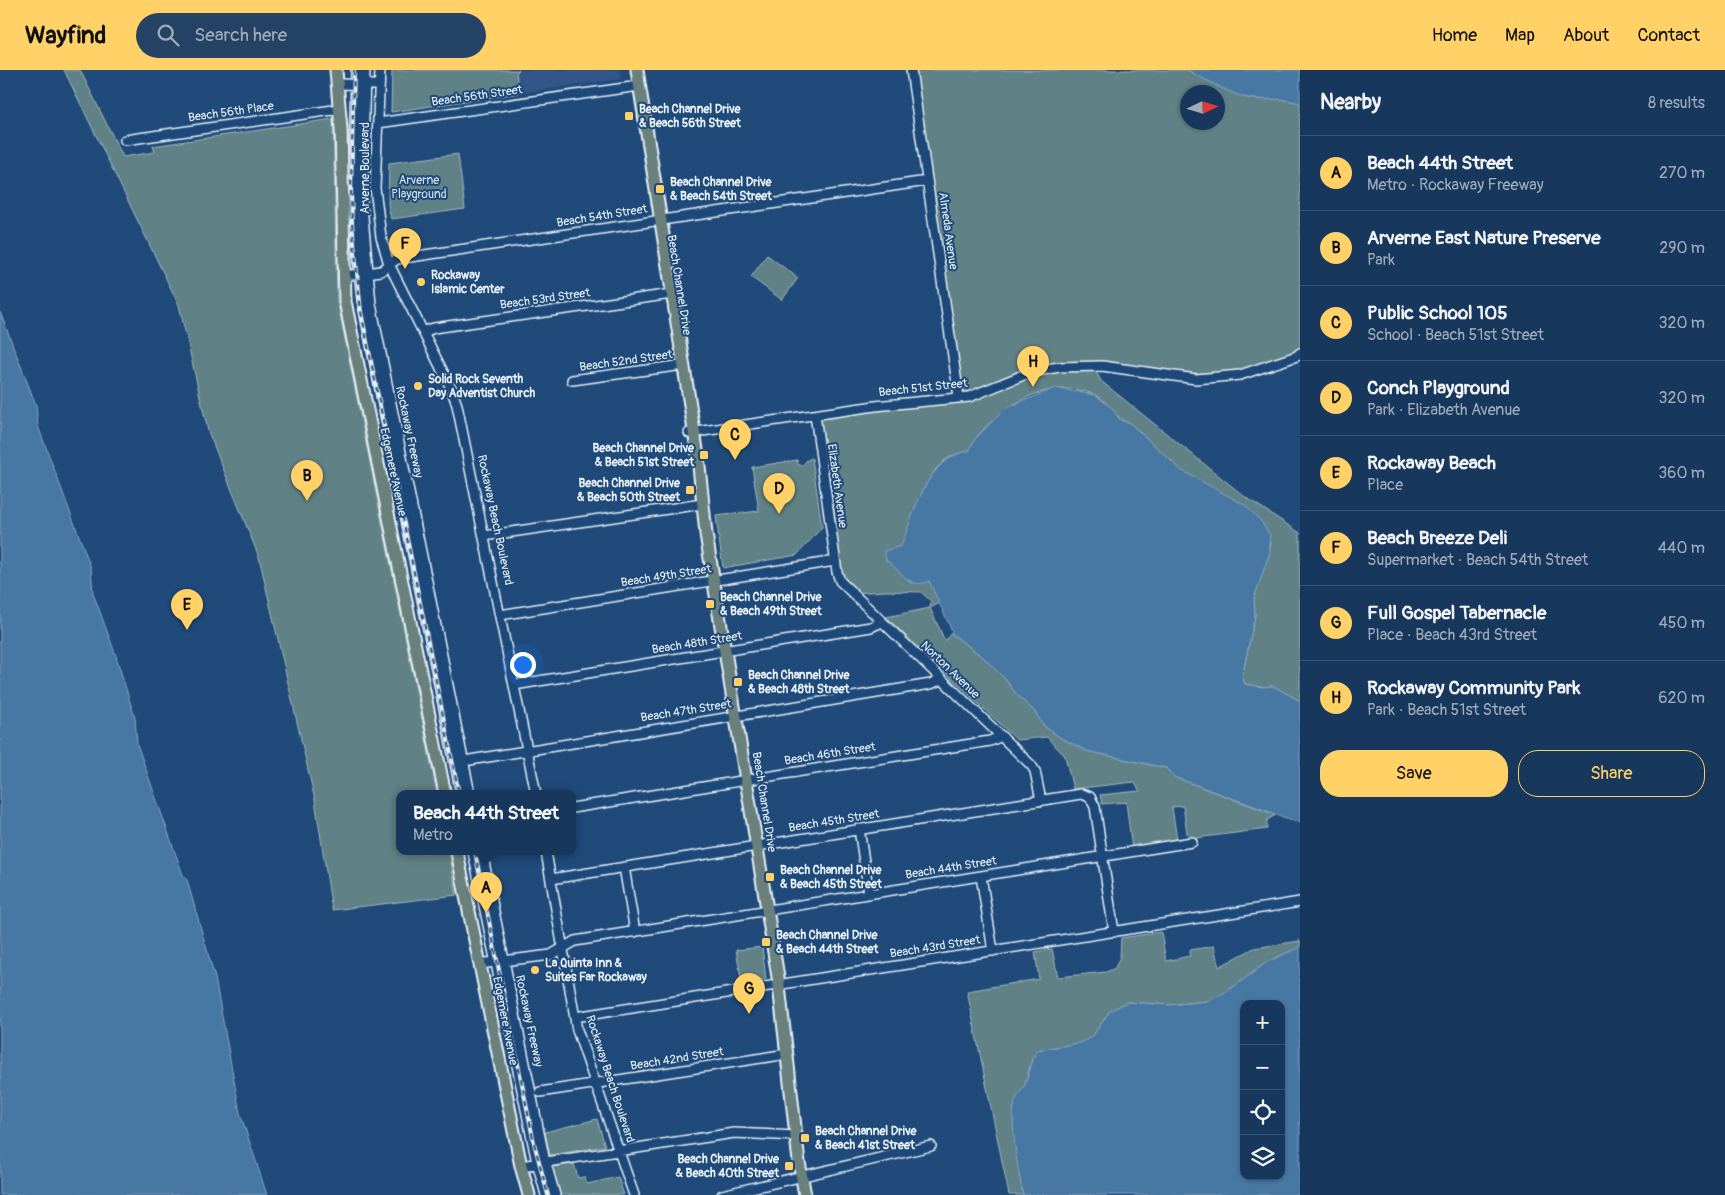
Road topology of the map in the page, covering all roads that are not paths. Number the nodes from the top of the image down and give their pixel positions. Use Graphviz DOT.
graph roads {
  1 [pos="336,70"];
  2 [pos="356,70"];
  3 [pos="365,70"];
  4 [pos="380,70"];
  5 [pos="629,70"];
  6 [pos="637,70"];
  7 [pos="911,70"];
  8 [pos="337,84"];
  9 [pos="360,84"];
  10 [pos="380,85"];
  11 [pos="636,87"];
  12 [pos="340,109"];
  13 [pos="378,123"];
  14 [pos="125,140"];
  15 [pos="927,181"];
  16 [pos="657,220"];
  17 [pos="389,264"];
  18 [pos="363,273"];
  19 [pos="344,276"];
  20 [pos="670,294"];
  21 [pos="423,332"];
  22 [pos="1300,353"];
  23 [pos="681,366"];
  24 [pos="572,380"];
  25 [pos="959,396"];
  26 [pos="815,415"];
  27 [pos="692,433"];
  28 [pos="702,504"];
  29 [pos="484,536"];
  30 [pos="835,561"];
  31 [pos="714,581"];
  32 [pos="500,615"];
  33 [pos="882,622"];
  34 [pos="725,651"];
  35 [pos="942,679"];
  36 [pos="514,685"];
  37 [pos="736,715"];
  38 [pos="1002,736"];
  39 [pos="527,749"];
  40 [pos="459,762"];
  41 [pos="440,766"];
  42 [pos="746,780"];
  43 [pos="444,790"];
  44 [pos="461,790"];
  45 [pos="469,790"];
  46 [pos="535,790"];
  47 [pos="1041,801"];
  48 [pos="576,807"];
  49 [pos="859,829"];
  50 [pos="1192,842"];
  51 [pos="757,845"];
  52 [pos="458,855"];
  53 [pos="474,855"];
  54 [pos="482,855"];
  55 [pos="547,855"];
  56 [pos="1103,857"];
  57 [pos="624,867"];
  58 [pos="981,876"];
  59 [pos="551,879"];
  60 [pos="870,894"];
  61 [pos="1300,902"];
  62 [pos="768,910"];
  63 [pos="635,932"];
  64 [pos="1114,932"];
  65 [pos="563,948"];
  66 [pos="993,951"];
  67 [pos="500,961"];
  68 [pos="480,964"];
  69 [pos="780,984"];
  70 [pos="575,1017"];
  71 [pos="788,1054"];
  72 [pos="596,1084"];
  73 [pos="540,1092"];
  74 [pos="796,1136"];
  75 [pos="931,1146"];
  76 [pos="619,1151"];
  77 [pos="541,1163"];
  78 [pos="521,1166"];
  79 [pos="801,1176"];
  80 [pos="529,1195"];
  81 [pos="546,1195"];
  82 [pos="555,1195"];
  83 [pos="634,1195"];
  84 [pos="722,1195"];
  85 [pos="805,1195"];
  1 -- 8 [label="main road"];
  2 -- 9 [label="street, Rockaway Freeway"];
  3 -- 9 [label="street, Rockaway Freeway"];
  4 -- 10 [label="street, Arverne Boulevard"];
  5 -- 11 [label="main road, Beach Channel Drive"];
  6 -- 11 [label="main road, Beach Channel Drive"];
  7 -- 15 [label="street, Almeda Avenue"];
  8 -- 9 [label="street"];
  8 -- 12 [label="main road"];
  9 -- 10 [label="street"];
  9 -- 18 [label="street, Rockaway Freeway"];
  10 -- 13 [label="street, Arverne Boulevard"];
  11 -- 13 [label="street, Beach 56th Street"];
  11 -- 16 [label="main road, Beach Channel Drive"];
  12 -- 14 [label="street, Beach 56th Place"];
  12 -- 19 [label="main road, Edgemere Avenue"];
  13 -- 17 [label="street, Arverne Boulevard"];
  15 -- 16 [label="street, Beach 54th Street"];
  15 -- 25 [label="street, Almeda Avenue"];
  16 -- 17 [label="street, Beach 54th Street"];
  16 -- 20 [label="main road, Beach Channel Drive"];
  17 -- 18 [label="street, Beach 54th Street"];
  17 -- 21 [label="street, Rockaway Beach Boulevard"];
  18 -- 19 [label="street, Beach 54th Street"];
  18 -- 40 [label="street, Rockaway Freeway"];
  19 -- 41 [label="main road, Edgemere Avenue"];
  20 -- 21 [label="street, Beach 53rd Street"];
  20 -- 23 [label="main road, Beach Channel Drive"];
  21 -- 29 [label="street, Rockaway Beach Boulevard"];
  22 -- 25 [label="street, Beach 51st Street"];
  23 -- 24 [label="street, Beach 52nd Street"];
  23 -- 27 [label="main road, Beach Channel Drive"];
  25 -- 26 [label="street, Beach 51st Street"];
  26 -- 27 [label="street, Beach 51st Street"];
  26 -- 30 [label="street, Elizabeth Avenue"];
  27 -- 28 [label="main road, Beach Channel Drive"];
  28 -- 29 [label="street"];
  28 -- 31 [label="main road, Beach Channel Drive"];
  29 -- 32 [label="street, Rockaway Beach Boulevard"];
  30 -- 31 [label="street, Beach 49th Street"];
  30 -- 33 [label="street, Norton Avenue"];
  31 -- 32 [label="street, Beach 49th Street"];
  31 -- 34 [label="main road, Beach Channel Drive"];
  32 -- 36 [label="street, Rockaway Beach Boulevard"];
  33 -- 34 [label="street, Beach 48th Street"];
  33 -- 35 [label="street, Norton Avenue"];
  34 -- 36 [label="street, Beach 48th Street"];
  34 -- 37 [label="main road, Beach Channel Drive"];
  35 -- 37 [label="street, Beach 47th Street"];
  35 -- 38 [label="street, Norton Avenue"];
  36 -- 39 [label="street, Rockaway Beach Boulevard"];
  37 -- 39 [label="street, Beach 47th Street"];
  37 -- 42 [label="main road, Beach Channel Drive"];
  38 -- 42 [label="street, Beach 46th Street"];
  38 -- 47 [label="street, Norton Avenue"];
  39 -- 40 [label="street, Beach 47th Street"];
  39 -- 46 [label="street, Rockaway Beach Boulevard"];
  40 -- 41 [label="street, Beach 47th Street"];
  40 -- 44 [label="street, Rockaway Freeway"];
  40 -- 45 [label="street, Rockaway Freeway"];
  41 -- 43 [label="main road, Edgemere Avenue"];
  42 -- 48 [label="street, Beach 46th Street"];
  42 -- 51 [label="main road, Beach Channel Drive"];
  47 -- 49 [label="street, Beach 45th Street"];
  47 -- 56 [label="street, Beach 45th Street"];
  49 -- 51 [label="street, Beach 45th Street"];
  49 -- 60 [label="street"];
  50 -- 56 [label="street, Beach 44th Street"];
  51 -- 57 [label="street, Beach 45th Street"];
  51 -- 62 [label="main road, Beach Channel Drive"];
  52 -- 68 [label="main road, Edgemere Avenue"];
  53 -- 67 [label="street, Rockaway Freeway"];
  54 -- 67 [label="street, Rockaway Freeway"];
  55 -- 59 [label="street, Rockaway Beach Boulevard"];
  56 -- 58 [label="street, Beach 44th Street"];
  56 -- 64 [label="street"];
  57 -- 59 [label="street, Beach 45th Street"];
  57 -- 63 [label="street"];
  58 -- 60 [label="street, Beach 44th Street"];
  58 -- 66 [label="street"];
  59 -- 65 [label="street, Rockaway Beach Boulevard"];
  60 -- 62 [label="street, Beach 44th Street"];
  61 -- 64 [label="street, Beach 43rd Street"];
  62 -- 63 [label="street, Beach 44th Street"];
  62 -- 69 [label="main road, Beach Channel Drive"];
  63 -- 65 [label="street, Beach 44th Street"];
  64 -- 66 [label="street, Beach 43rd Street"];
  65 -- 67 [label="street, Beach 44th Street"];
  65 -- 70 [label="street, Rockaway Beach Boulevard"];
  66 -- 69 [label="street, Beach 43rd Street"];
  67 -- 68 [label="street, Beach 44th Street"];
  67 -- 77 [label="street, Rockaway Freeway"];
  68 -- 78 [label="main road, Edgemere Avenue"];
  69 -- 70 [label="street, Beach 43rd Street"];
  69 -- 71 [label="main road, Beach Channel Drive"];
  70 -- 72 [label="street, Rockaway Beach Boulevard"];
  71 -- 72 [label="street, Beach 42nd Street"];
  71 -- 74 [label="main road, Beach Channel Drive"];
  72 -- 73 [label="street, Beach 42nd Street"];
  72 -- 76 [label="street, Rockaway Beach Boulevard"];
  74 -- 76 [label="street"];
  74 -- 79 [label="main road, Beach Channel Drive"];
  75 -- 79 [label="street"];
  76 -- 77 [label="street"];
  76 -- 83 [label="street, Rockaway Beach Boulevard"];
  77 -- 78 [label="street"];
  77 -- 81 [label="street, Rockaway Freeway"];
  77 -- 82 [label="street, Rockaway Freeway"];
  78 -- 80 [label="main road, Edgemere Avenue"];
  79 -- 84 [label="street"];
  79 -- 85 [label="main road, Beach Channel Drive"];
}
